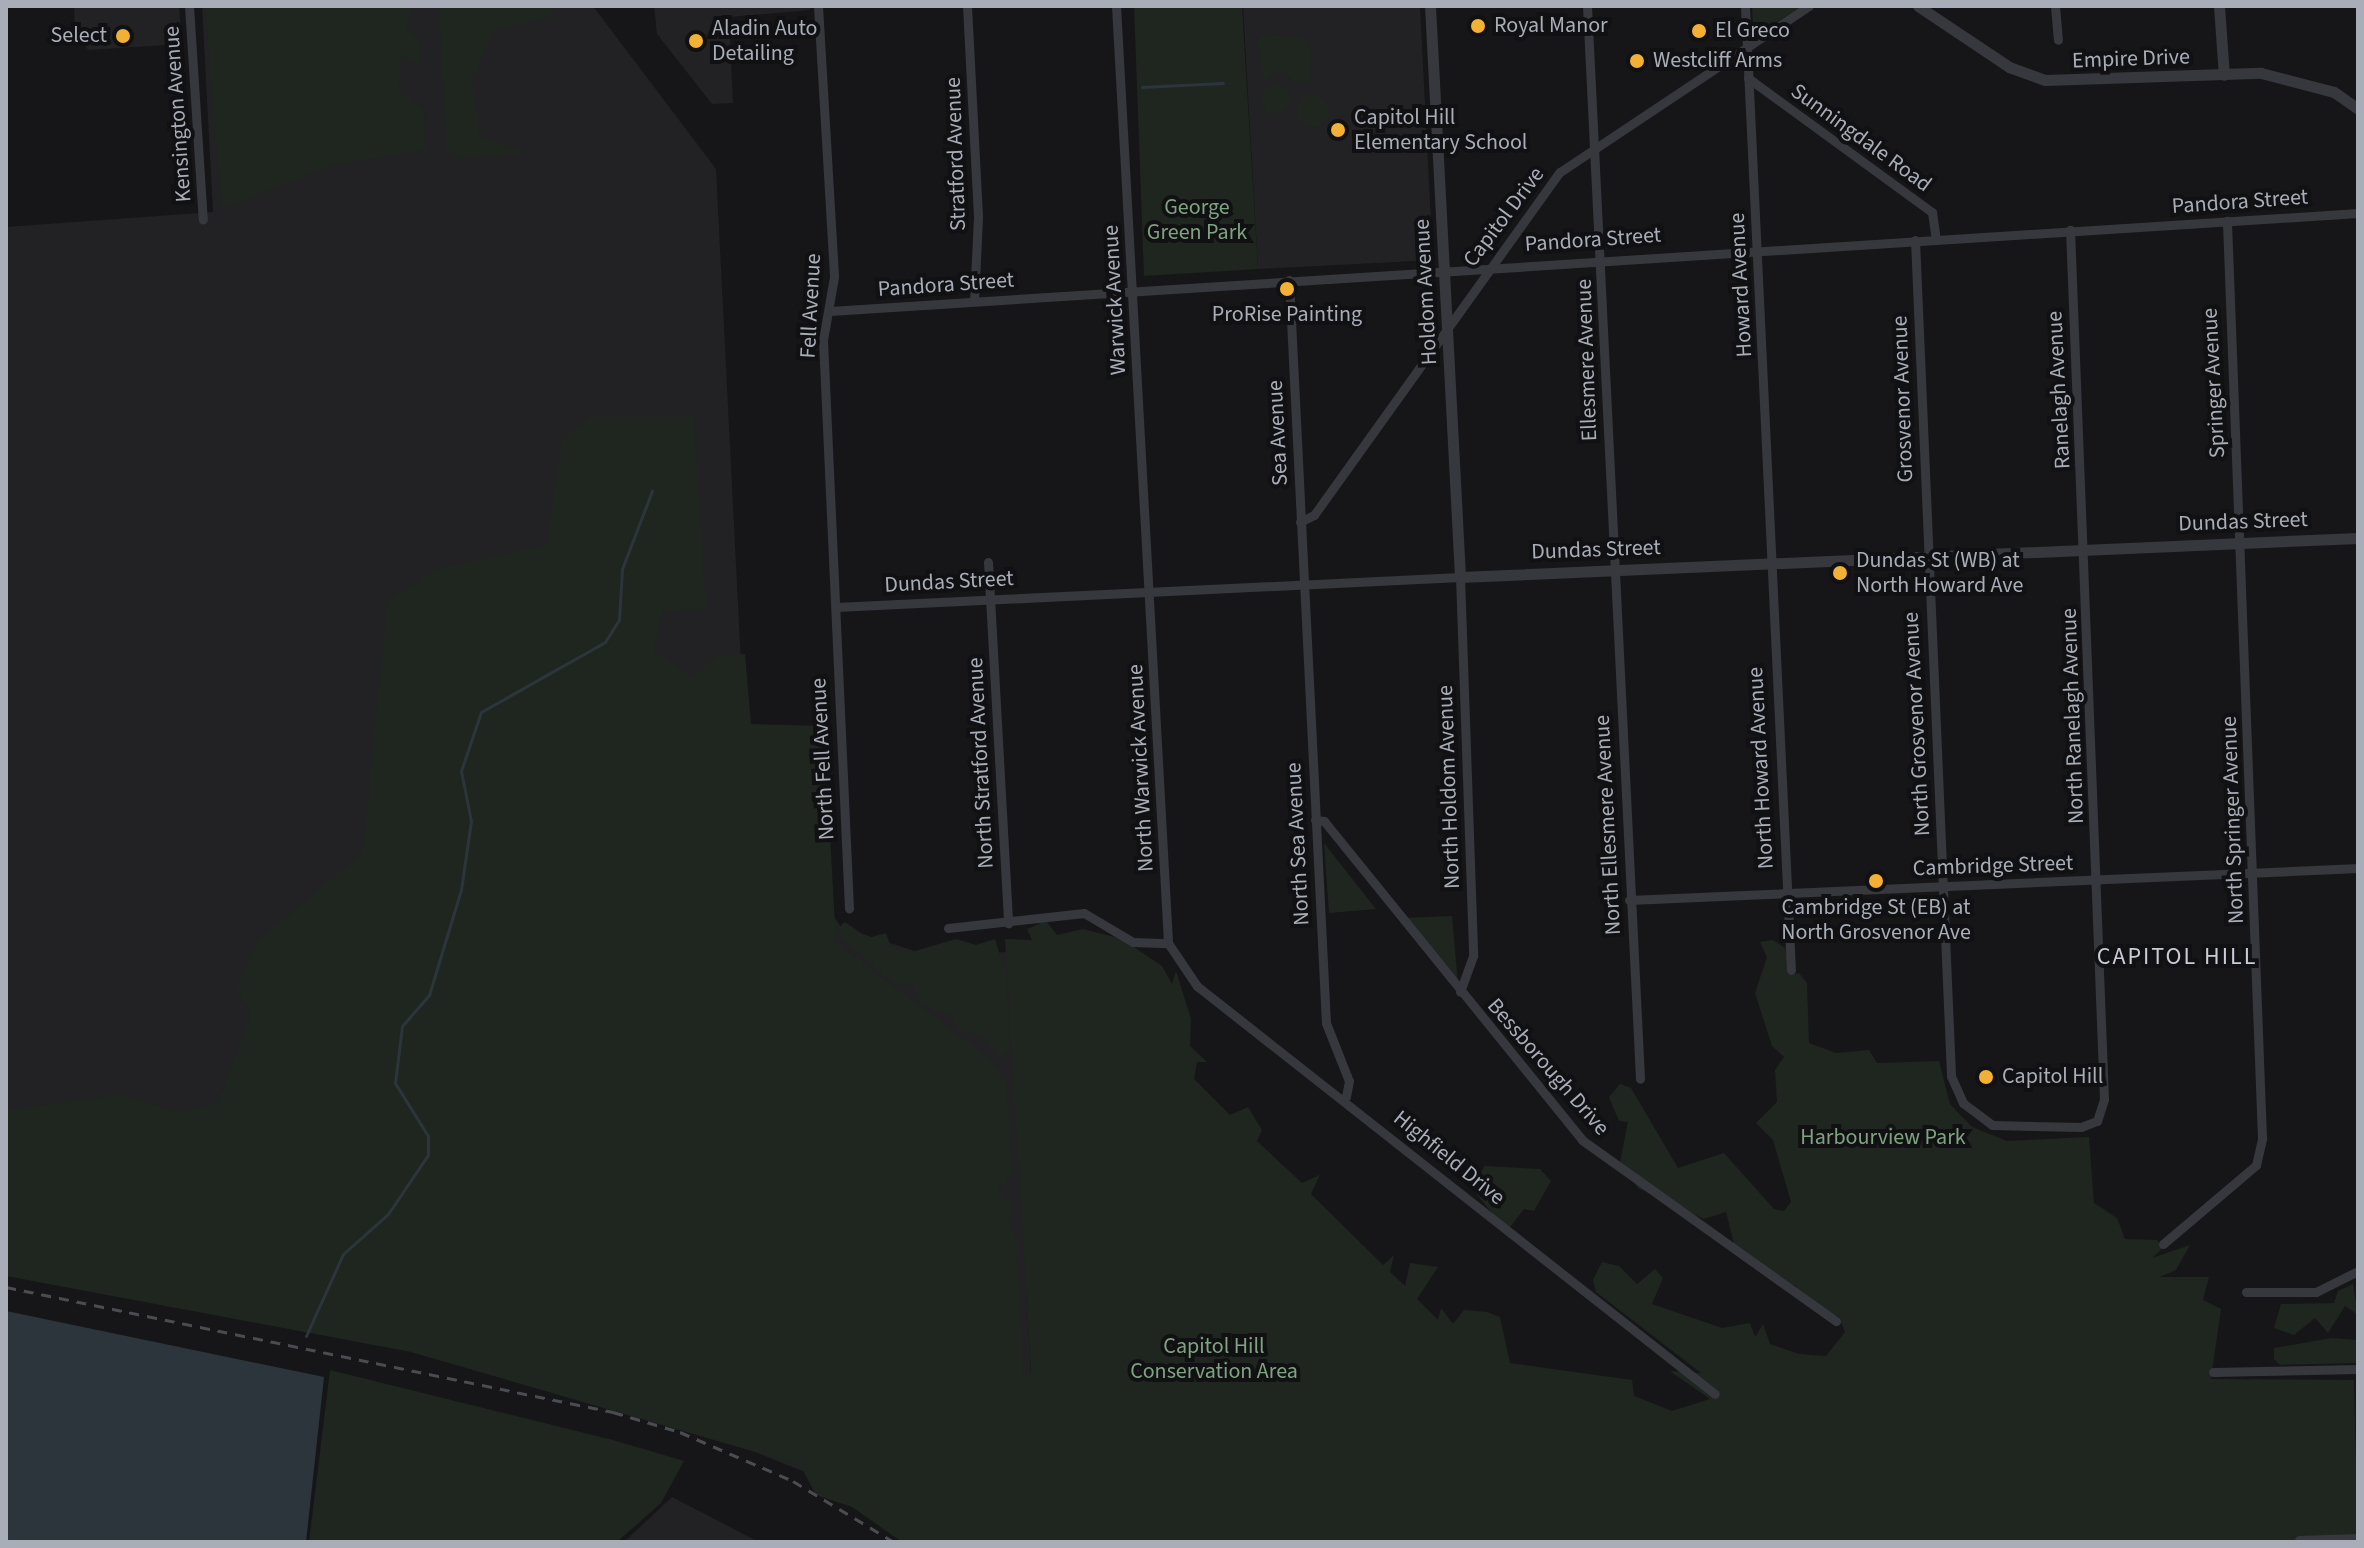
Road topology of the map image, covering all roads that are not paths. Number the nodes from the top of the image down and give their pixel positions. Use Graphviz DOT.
graph roads {
  1 [pos="189,6"];
  2 [pos="818,6"];
  3 [pos="967,6"];
  4 [pos="1116,6"];
  5 [pos="1430,6"];
  6 [pos="1587,6"];
  7 [pos="1745,6"];
  8 [pos="1809,6"];
  9 [pos="1918,6"];
  10 [pos="2055,6"];
  11 [pos="2219,6"];
  12 [pos="2058,40"];
  13 [pos="1746,46"];
  14 [pos="2224,75"];
  15 [pos="1748,78"];
  16 [pos="2358,109"];
  17 [pos="1595,143"];
  18 [pos="2358,213"];
  19 [pos="203,220"];
  20 [pos="2227,221"];
  21 [pos="2070,230"];
  22 [pos="1936,239"];
  23 [pos="1915,240"];
  24 [pos="1757,248"];
  25 [pos="1601,258"];
  26 [pos="1490,265"];
  27 [pos="1445,268"];
  28 [pos="1289,280"];
  29 [pos="1133,291"];
  30 [pos="974,301"];
  31 [pos="830,311"];
  32 [pos="1448,328"];
  33 [pos="1300,522"];
  34 [pos="2358,538"];
  35 [pos="2241,543"];
  36 [pos="2085,549"];
  37 [pos="1927,555"];
  38 [pos="988,562"];
  39 [pos="1770,563"];
  40 [pos="1613,569"];
  41 [pos="1460,577"];
  42 [pos="1301,584"];
  43 [pos="1149,592"];
  44 [pos="991,600"];
  45 [pos="836,607"];
  46 [pos="1315,820"];
  47 [pos="2358,868"];
  48 [pos="2253,873"];
  49 [pos="2097,880"];
  50 [pos="1943,887"];
  51 [pos="1787,893"];
  52 [pos="1629,900"];
  53 [pos="849,908"];
  54 [pos="1008,923"];
  55 [pos="948,928"];
  56 [pos="1168,943"];
  57 [pos="1791,970"];
  58 [pos="1460,992"];
  59 [pos="1640,1079"];
  60 [pos="1953,1083"];
  61 [pos="1346,1097"];
  62 [pos="2163,1244"];
  63 [pos="2358,1271"];
  64 [pos="2246,1292"];
  65 [pos="1836,1321"];
  66 [pos="2358,1369"];
  67 [pos="2213,1372"];
  68 [pos="1715,1394"];
  69 [pos="2358,1538"];
  70 [pos="2299,1540"];
  1 -- 19 [label="street, Kensington Avenue"];
  2 -- 31 [label="street, Fell Avenue"];
  3 -- 30 [label="street, Stratford Avenue"];
  4 -- 29 [label="street, Warwick Avenue"];
  5 -- 27 [label="street, Holdom Avenue"];
  6 -- 17 [label="street, Ellesmere Avenue"];
  7 -- 13 [label="street, Howard Avenue"];
  8 -- 13 [label="street, Capitol Drive"];
  9 -- 14 [label="street, Empire Drive"];
  10 -- 12 [label="street"];
  11 -- 14 [label="street"];
  13 -- 15 [label="street, Howard Avenue"];
  13 -- 17 [label="street, Capitol Drive"];
  14 -- 16 [label="street, Empire Drive"];
  15 -- 22 [label="street, Sunningdale Road"];
  15 -- 24 [label="street, Howard Avenue"];
  17 -- 25 [label="street, Ellesmere Avenue"];
  17 -- 26 [label="street, Capitol Drive"];
  18 -- 20 [label="street, Pandora Street"];
  20 -- 21 [label="street, Pandora Street"];
  20 -- 35 [label="street, Springer Avenue"];
  21 -- 22 [label="street, Pandora Street"];
  21 -- 36 [label="street, Ranelagh Avenue"];
  22 -- 23 [label="street, Pandora Street"];
  23 -- 24 [label="street, Pandora Street"];
  23 -- 37 [label="street, Grosvenor Avenue"];
  24 -- 25 [label="street, Pandora Street"];
  24 -- 39 [label="street, Howard Avenue"];
  25 -- 26 [label="street, Pandora Street"];
  25 -- 40 [label="street, Ellesmere Avenue"];
  26 -- 27 [label="street, Pandora Street"];
  26 -- 32 [label="street, Capitol Drive"];
  27 -- 28 [label="street, Pandora Street"];
  27 -- 32 [label="street, Holdom Avenue"];
  28 -- 29 [label="street, Pandora Street"];
  28 -- 33 [label="street, Sea Avenue"];
  29 -- 30 [label="street, Pandora Street"];
  29 -- 43 [label="street, Warwick Avenue"];
  30 -- 31 [label="street, Pandora Street"];
  31 -- 45 [label="street, Fell Avenue"];
  32 -- 33 [label="street, Capitol Drive"];
  32 -- 41 [label="street, Holdom Avenue"];
  33 -- 42 [label="street, Sea Avenue"];
  34 -- 35 [label="street, Dundas Street"];
  35 -- 36 [label="street, Dundas Street"];
  35 -- 48 [label="street, North Springer Avenue"];
  36 -- 37 [label="street, Dundas Street"];
  36 -- 49 [label="street, North Ranelagh Avenue"];
  37 -- 39 [label="street, Dundas Street"];
  37 -- 50 [label="street, North Grosvenor Avenue"];
  38 -- 44 [label="street"];
  39 -- 40 [label="street, Dundas Street"];
  39 -- 51 [label="street, North Howard Avenue"];
  40 -- 41 [label="street, Dundas Street"];
  40 -- 52 [label="street, North Ellesmere Avenue"];
  41 -- 42 [label="street, Dundas Street"];
  41 -- 58 [label="street, North Holdom Avenue"];
  42 -- 43 [label="street, Dundas Street"];
  42 -- 46 [label="street, North Sea Avenue"];
  43 -- 44 [label="street, Dundas Street"];
  43 -- 56 [label="street, North Warwick Avenue"];
  44 -- 45 [label="street, Dundas Street"];
  44 -- 54 [label="street, North Stratford Avenue"];
  45 -- 53 [label="street, North Fell Avenue"];
  46 -- 58 [label="street, Bessborough Drive"];
  46 -- 61 [label="street, North Sea Avenue"];
  47 -- 48 [label="street, Cambridge Street"];
  48 -- 49 [label="street, Cambridge Street"];
  48 -- 62 [label="street, North Springer Avenue"];
  49 -- 50 [label="street, Cambridge Street"];
  49 -- 60 [label="street, North Ranelagh Avenue"];
  50 -- 51 [label="street, Cambridge Street"];
  50 -- 60 [label="street, North Grosvenor Avenue"];
  51 -- 52 [label="street, Cambridge Street"];
  51 -- 57 [label="street, North Howard Avenue"];
  52 -- 59 [label="street, North Ellesmere Avenue"];
  54 -- 55 [label="street"];
  54 -- 56 [label="street"];
  56 -- 61 [label="street, Highfield Drive"];
  58 -- 65 [label="street, Bessborough Drive"];
  61 -- 68 [label="street, Highfield Drive"];
  63 -- 64 [label="street"];
  66 -- 67 [label="street"];
  69 -- 70 [label="street"];
}
